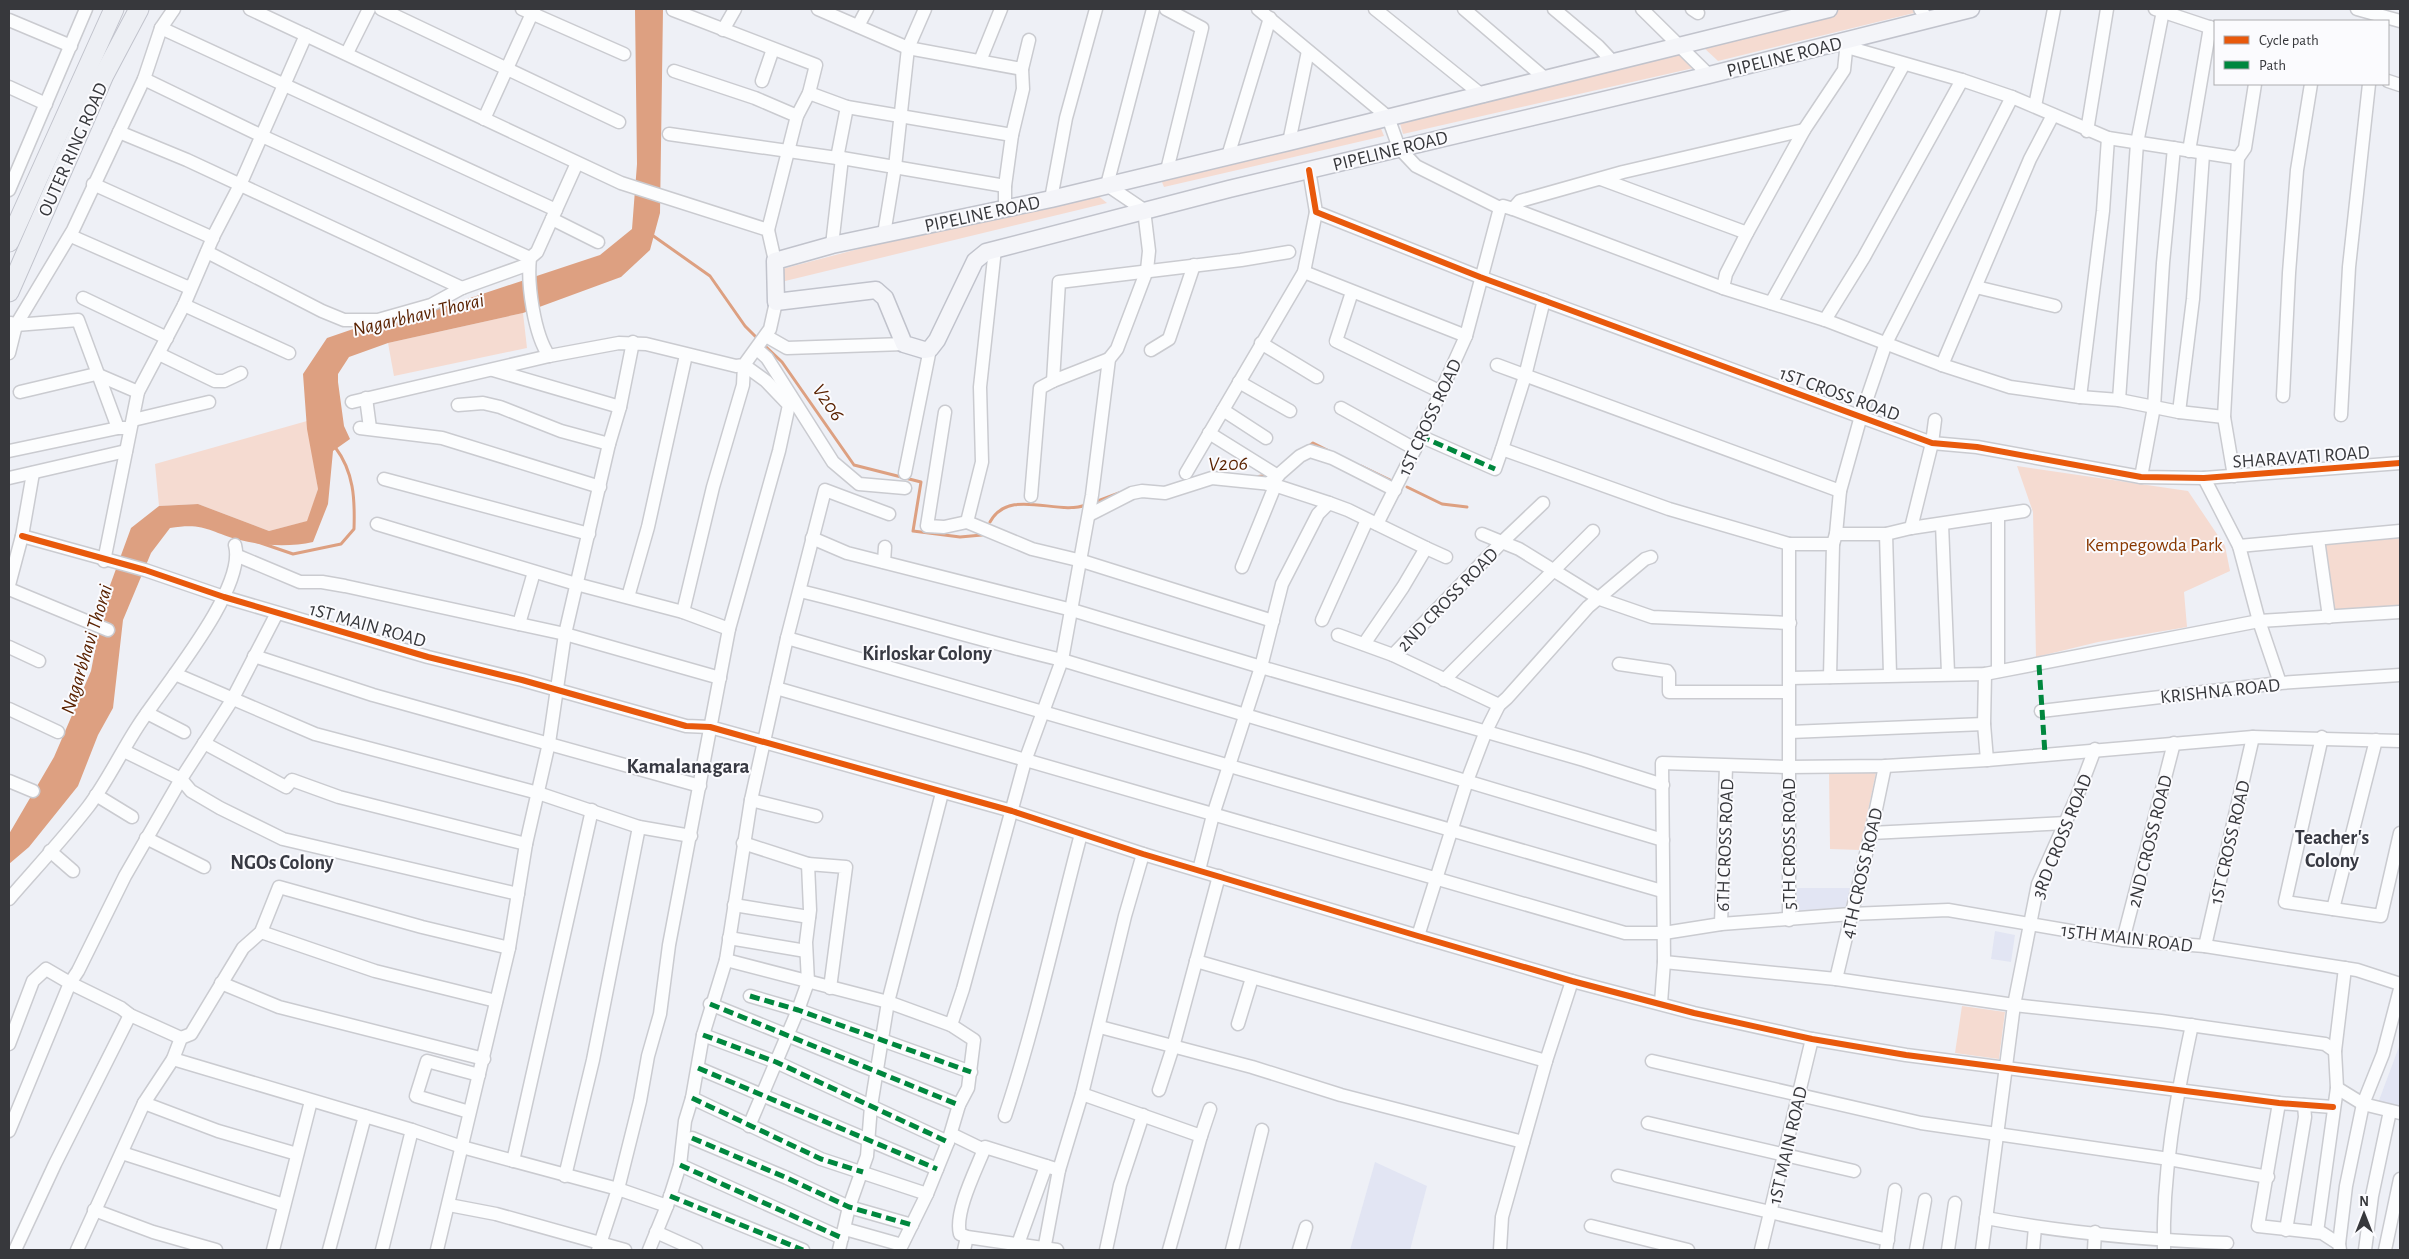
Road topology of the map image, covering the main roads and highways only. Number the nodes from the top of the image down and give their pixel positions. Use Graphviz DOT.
graph roads {
  1 [pos="114,9"];
  2 [pos="138,9"];
  3 [pos="1972,9"];
  4 [pos="1822,10"];
  5 [pos="1924,14"];
  6 [pos="9,242"];
  7 [pos="9,292"];
  1 -- 6 [label="highway, OUTER RING ROAD"];
  2 -- 7 [label="highway, OUTER RING ROAD"];
  3 -- 5 [label="main road, PIPELINE ROAD"];
  4 -- 5 [label="main road, PIPELINE ROAD"];
}
